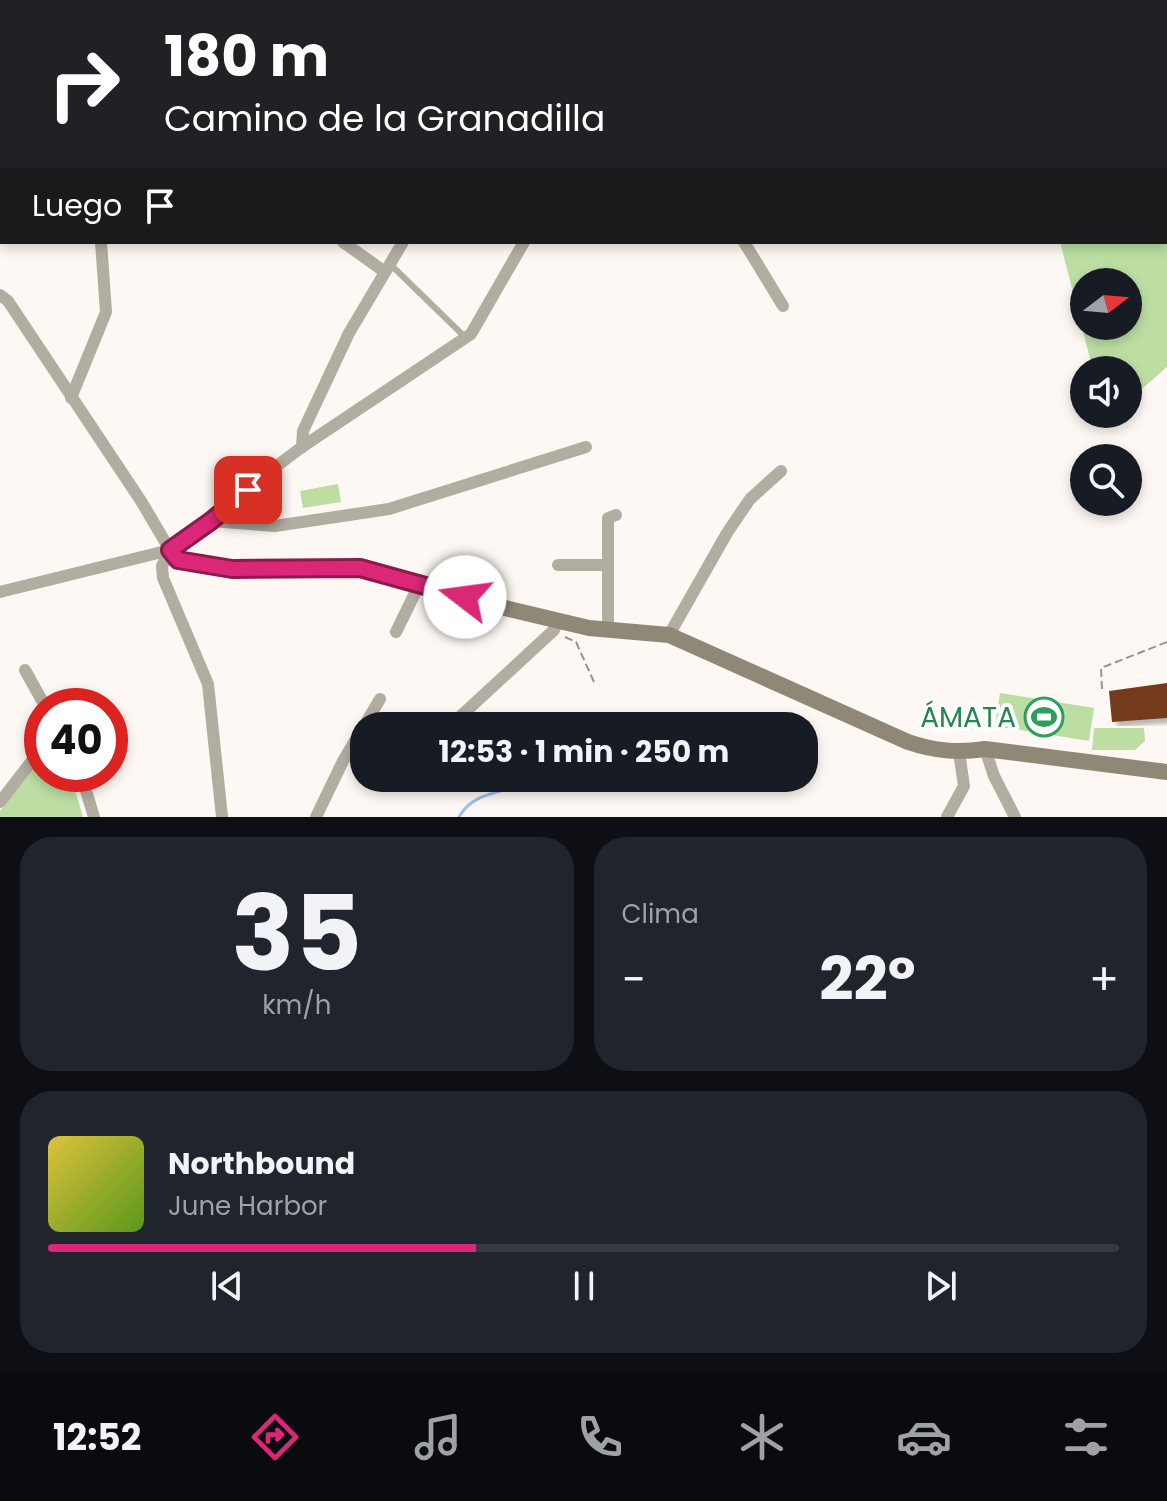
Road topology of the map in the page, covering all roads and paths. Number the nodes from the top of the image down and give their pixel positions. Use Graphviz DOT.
graph roads {
  1 [pos="101,244"];
  2 [pos="346,244"];
  3 [pos="402,244"];
  4 [pos="523,244"];
  5 [pos="745,244"];
  6 [pos="387,268"];
  7 [pos="0,295"];
  8 [pos="783,306"];
  9 [pos="466,338"];
  10 [pos="71,398"];
  11 [pos="302,447"];
  12 [pos="586,447"];
  13 [pos="781,471"];
  14 [pos="616,515"];
  15 [pos="211,521"];
  16 [pos="170,550"];
  17 [pos="558,565"];
  18 [pos="608,565"];
  19 [pos="419,585"];
  20 [pos="0,592"];
  21 [pos="558,621"];
  22 [pos="608,631"];
  23 [pos="396,632"];
  24 [pos="669,635"];
  25 [pos="565,637"];
  26 [pos="1167,642"];
  27 [pos="25,670"];
  28 [pos="594,682"];
  29 [pos="35,688"];
  30 [pos="1102,689"];
  31 [pos="380,699"];
  32 [pos="465,712"];
  33 [pos="985,749"];
  34 [pos="959,752"];
  35 [pos="24,771"];
  36 [pos="1167,772"];
  37 [pos="86,792"];
  38 [pos="0,802"];
  39 [pos="94,817"];
  40 [pos="222,817"];
  41 [pos="316,817"];
  42 [pos="947,817"];
  43 [pos="1015,817"];
  1 -- 10 [label="street"];
  2 -- 6 [label="street"];
  3 -- 6 [label="street"];
  4 -- 9 [label="street"];
  5 -- 8 [label="street"];
  6 -- 9 [label="lane"];
  6 -- 11 [label="street"];
  7 -- 10 [label="street"];
  9 -- 11 [label="street"];
  10 -- 16 [label="street"];
  11 -- 15 [label="street"];
  12 -- 15 [label="street"];
  13 -- 24 [label="street"];
  14 -- 18 [label="street"];
  15 -- 16 [label="street"];
  16 -- 19 [label="street"];
  16 -- 20 [label="street"];
  16 -- 40 [label="street"];
  17 -- 18 [label="street"];
  18 -- 22 [label="street"];
  19 -- 21 [label="street"];
  19 -- 23 [label="street"];
  21 -- 22 [label="street"];
  21 -- 32 [label="street"];
  22 -- 24 [label="street"];
  24 -- 34 [label="street"];
  25 -- 28 [label="path"];
  26 -- 30 [label="path"];
  27 -- 29 [label="street"];
  31 -- 41 [label="street"];
  33 -- 34 [label="street"];
  33 -- 36 [label="street"];
  33 -- 43 [label="street"];
  34 -- 42 [label="street"];
  35 -- 38 [label="street"];
  37 -- 39 [label="street"];
}
